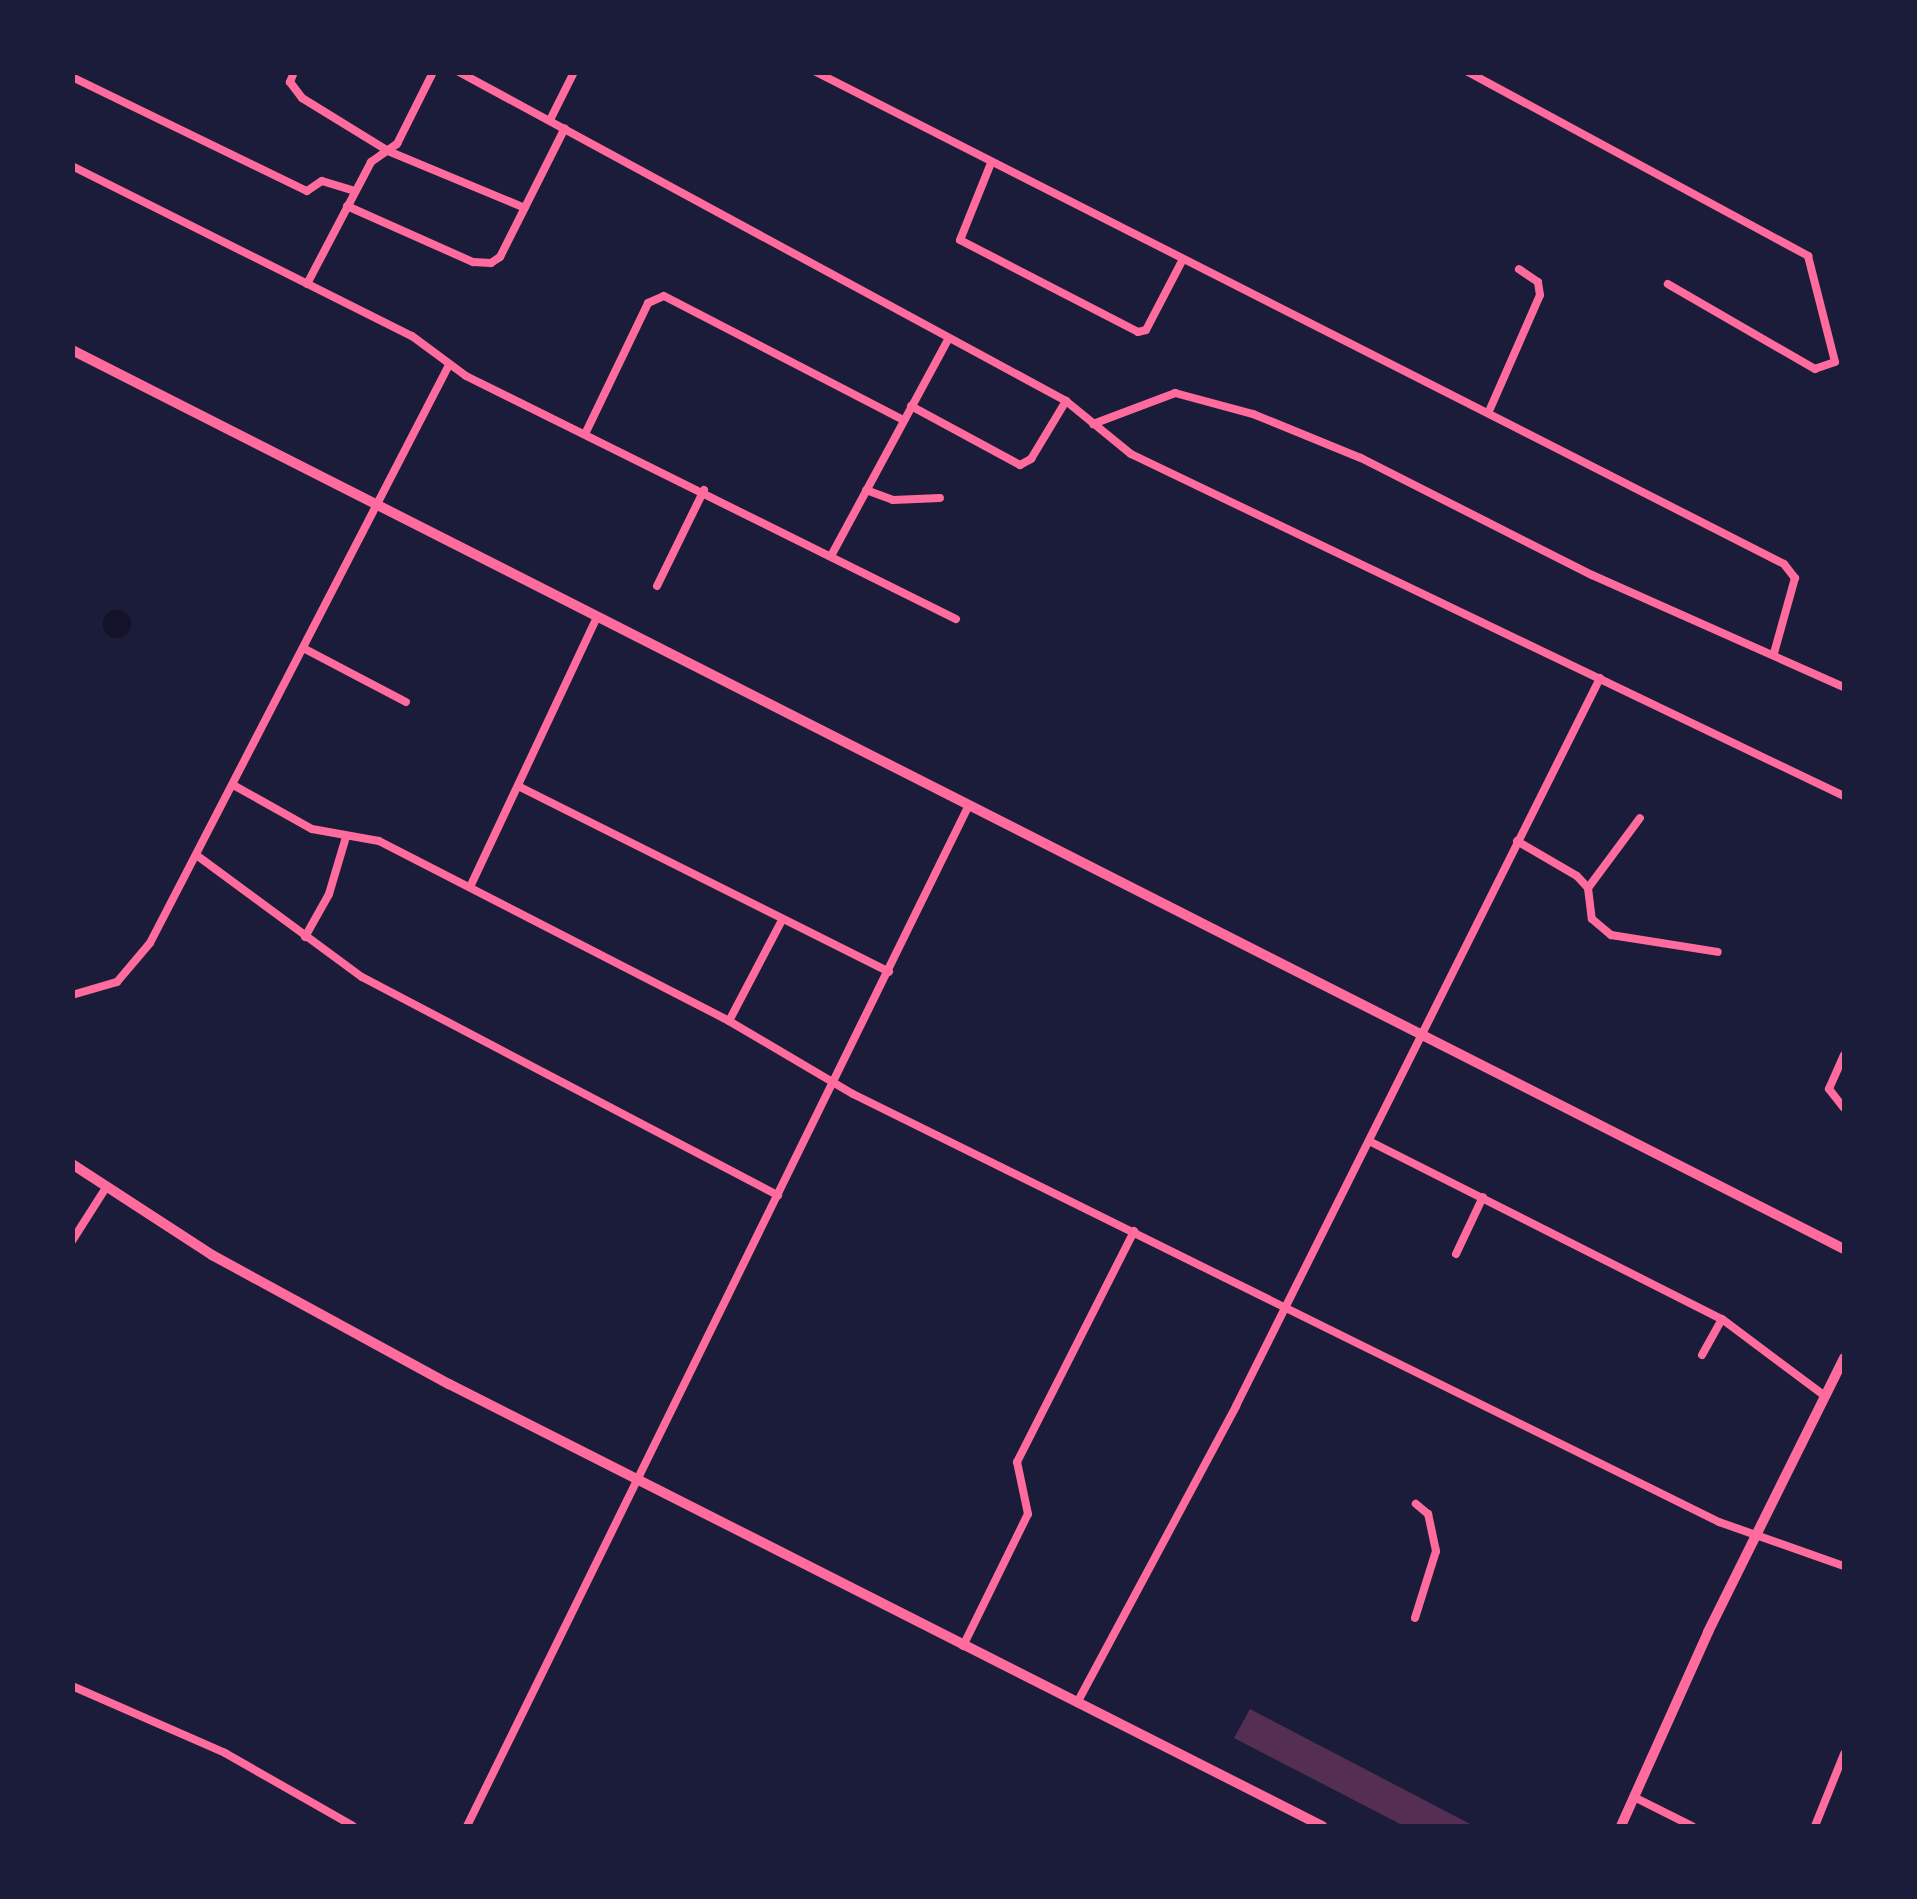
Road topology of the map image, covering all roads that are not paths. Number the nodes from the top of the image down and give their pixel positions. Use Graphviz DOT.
graph roads {
  1 [pos="294,72"];
  2 [pos="433,72"];
  3 [pos="458,72"];
  4 [pos="574,72"];
  5 [pos="816,72"];
  6 [pos="1468,72"];
  7 [pos="72,78"];
  8 [pos="550,120"];
  9 [pos="565,128"];
  10 [pos="388,151"];
  11 [pos="991,163"];
  12 [pos="72,166"];
  13 [pos="355,191"];
  14 [pos="347,206"];
  15 [pos="525,208"];
  16 [pos="1183,260"];
  17 [pos="1519,270"];
  18 [pos="307,284"];
  19 [pos="1668,284"];
  20 [pos="948,340"];
  21 [pos="72,350"];
  22 [pos="449,365"];
  23 [pos="1066,401"];
  24 [pos="911,406"];
  25 [pos="1490,409"];
  26 [pos="903,420"];
  27 [pos="1093,424"];
  28 [pos="586,432"];
  29 [pos="704,490"];
  30 [pos="866,490"];
  31 [pos="940,498"];
  32 [pos="376,507"];
  33 [pos="830,556"];
  34 [pos="657,586"];
  35 [pos="596,619"];
  36 [pos="956,619"];
  37 [pos="304,649"];
  38 [pos="1774,653"];
  39 [pos="1600,678"];
  40 [pos="1844,687"];
  41 [pos="406,702"];
  42 [pos="235,786"];
  43 [pos="518,786"];
  44 [pos="1844,796"];
  45 [pos="968,807"];
  46 [pos="1640,818"];
  47 [pos="346,836"];
  48 [pos="1517,841"];
  49 [pos="199,857"];
  50 [pos="470,887"];
  51 [pos="1588,888"];
  52 [pos="781,922"];
  53 [pos="304,937"];
  54 [pos="1718,952"];
  55 [pos="889,972"];
  56 [pos="72,994"];
  57 [pos="730,1021"];
  58 [pos="1421,1035"];
  59 [pos="1844,1055"];
  60 [pos="834,1082"];
  61 [pos="1844,1108"];
  62 [pos="1369,1141"];
  63 [pos="72,1164"];
  64 [pos="106,1186"];
  65 [pos="778,1195"];
  66 [pos="1482,1197"];
  67 [pos="1134,1231"];
  68 [pos="72,1241"];
  69 [pos="1844,1249"];
  70 [pos="1456,1254"];
  71 [pos="1286,1307"];
  72 [pos="1722,1319"];
  73 [pos="1702,1355"];
  74 [pos="1844,1358"];
  75 [pos="1824,1396"];
  76 [pos="636,1478"];
  77 [pos="1416,1504"];
  78 [pos="1755,1533"];
  79 [pos="1844,1566"];
  80 [pos="1415,1618"];
  81 [pos="963,1646"];
  82 [pos="72,1686"];
  83 [pos="1077,1703"];
  84 [pos="1844,1754"];
  85 [pos="1634,1797"];
  86 [pos="353,1826"];
  87 [pos="467,1826"];
  88 [pos="1322,1826"];
  89 [pos="1621,1826"];
  90 [pos="1692,1826"];
  91 [pos="1814,1826"];
  1 -- 10 [label="street"];
  2 -- 10 [label="street"];
  3 -- 8 [label="street"];
  4 -- 8 [label="street"];
  5 -- 11 [label="street"];
  6 -- 19 [label="street"];
  7 -- 13 [label="street"];
  8 -- 9 [label="street"];
  9 -- 15 [label="street"];
  9 -- 20 [label="street"];
  10 -- 13 [label="street"];
  10 -- 15 [label="street"];
  11 -- 16 [label="street"];
  11 -- 16 [label="street"];
  12 -- 18 [label="street"];
  13 -- 14 [label="street"];
  14 -- 15 [label="street"];
  14 -- 18 [label="street"];
  16 -- 25 [label="street"];
  17 -- 25 [label="street"];
  18 -- 22 [label="street"];
  20 -- 23 [label="street"];
  20 -- 24 [label="street"];
  21 -- 32 [label="street"];
  22 -- 28 [label="street"];
  22 -- 32 [label="street"];
  23 -- 24 [label="street"];
  23 -- 27 [label="street"];
  24 -- 26 [label="street"];
  25 -- 38 [label="street"];
  26 -- 28 [label="street"];
  26 -- 30 [label="street"];
  27 -- 38 [label="street"];
  27 -- 39 [label="street"];
  28 -- 29 [label="street"];
  29 -- 33 [label="street"];
  29 -- 34 [label="street"];
  30 -- 31 [label="street"];
  30 -- 33 [label="street"];
  32 -- 35 [label="street"];
  32 -- 37 [label="street"];
  33 -- 36 [label="street"];
  35 -- 43 [label="street"];
  35 -- 45 [label="street"];
  37 -- 41 [label="street"];
  37 -- 42 [label="street"];
  38 -- 40 [label="street"];
  39 -- 44 [label="street"];
  39 -- 48 [label="street"];
  42 -- 47 [label="street"];
  42 -- 49 [label="street"];
  43 -- 50 [label="street"];
  43 -- 52 [label="street"];
  45 -- 55 [label="street"];
  45 -- 58 [label="street"];
  46 -- 51 [label="street"];
  47 -- 50 [label="street"];
  47 -- 53 [label="street"];
  48 -- 51 [label="street"];
  48 -- 58 [label="street"];
  49 -- 53 [label="street"];
  49 -- 56 [label="street"];
  50 -- 57 [label="street"];
  51 -- 54 [label="street"];
  52 -- 55 [label="street"];
  52 -- 57 [label="street"];
  53 -- 65 [label="street"];
  55 -- 60 [label="street"];
  57 -- 60 [label="street"];
  58 -- 62 [label="street"];
  58 -- 69 [label="street"];
  59 -- 61 [label="street"];
  60 -- 65 [label="street"];
  60 -- 67 [label="street"];
  62 -- 66 [label="street"];
  62 -- 71 [label="street"];
  63 -- 64 [label="street"];
  64 -- 68 [label="street"];
  64 -- 76 [label="street"];
  65 -- 76 [label="street"];
  66 -- 70 [label="street"];
  66 -- 72 [label="street"];
  67 -- 71 [label="street"];
  67 -- 81 [label="street"];
  71 -- 78 [label="street"];
  71 -- 83 [label="street"];
  72 -- 73 [label="street"];
  72 -- 75 [label="street"];
  74 -- 75 [label="street"];
  75 -- 78 [label="street"];
  76 -- 81 [label="street"];
  76 -- 87 [label="street"];
  77 -- 80 [label="street"];
  78 -- 79 [label="street"];
  78 -- 85 [label="street"];
  81 -- 83 [label="street"];
  82 -- 86 [label="street"];
  83 -- 88 [label="street"];
  84 -- 91 [label="street"];
  85 -- 89 [label="street"];
  85 -- 90 [label="street"];
}
